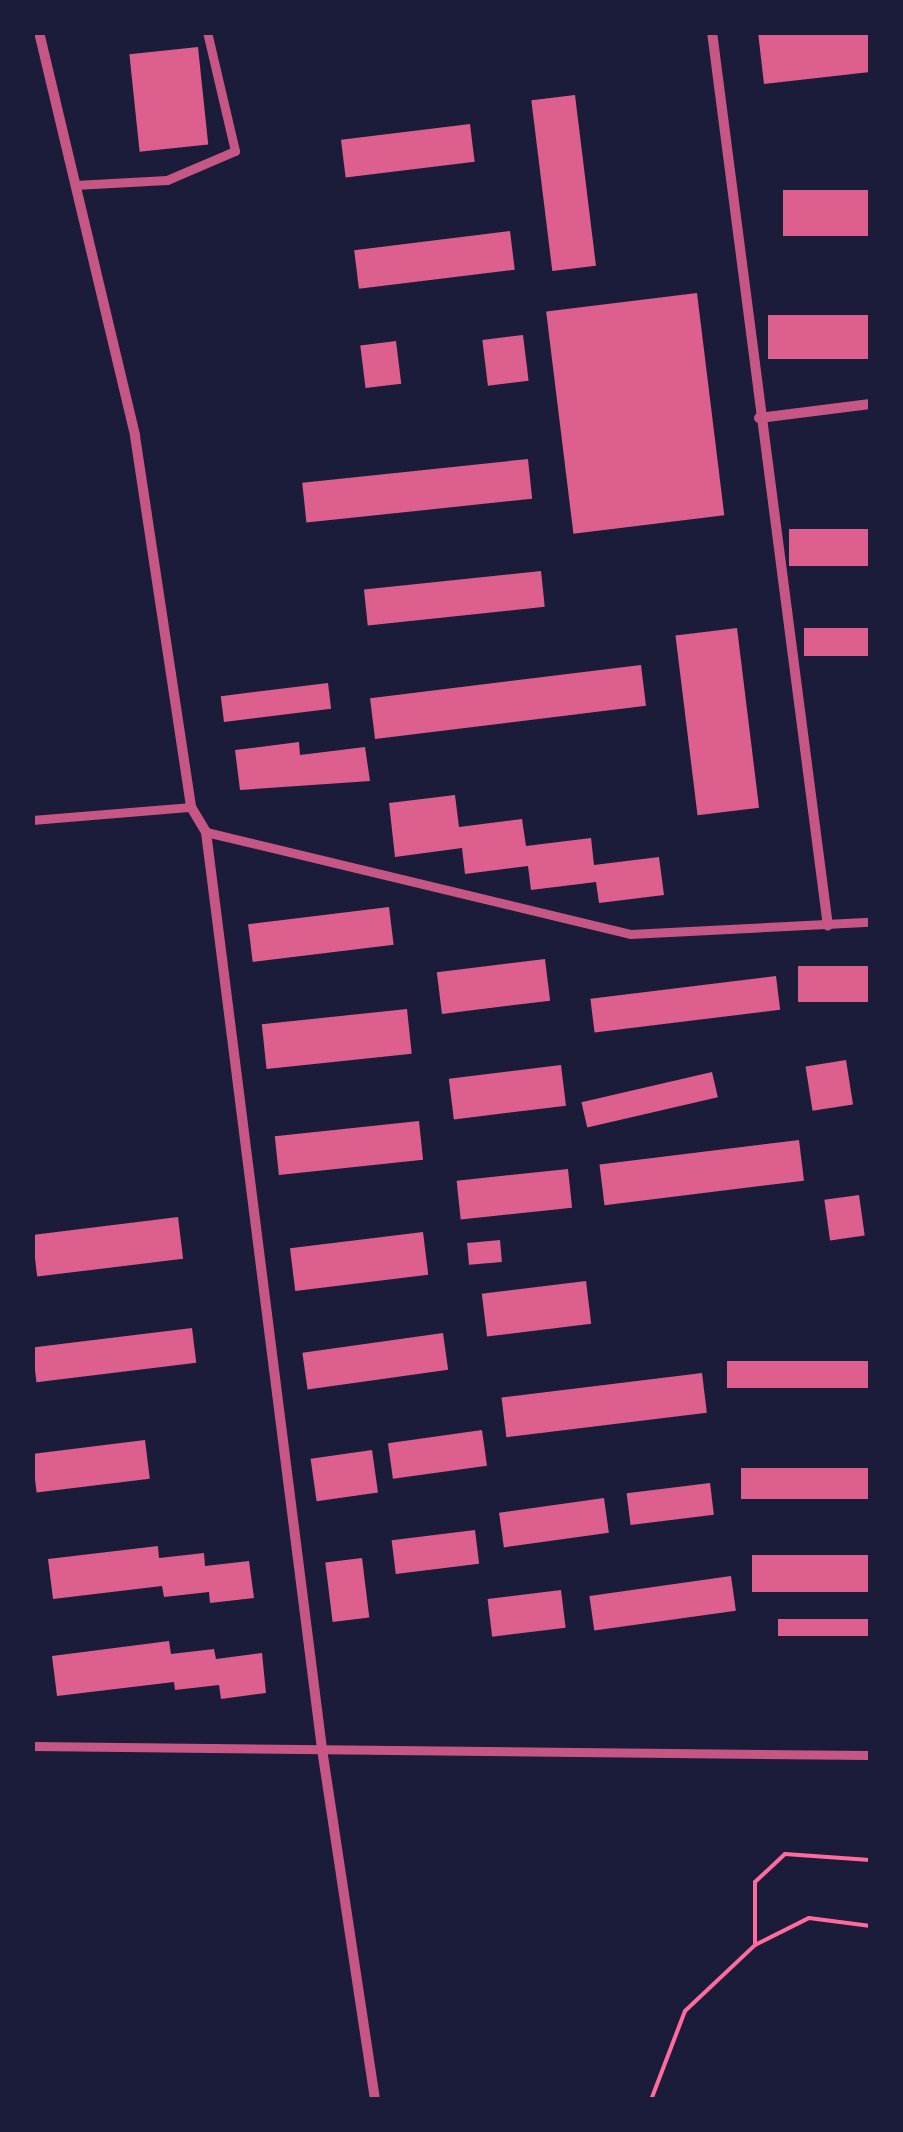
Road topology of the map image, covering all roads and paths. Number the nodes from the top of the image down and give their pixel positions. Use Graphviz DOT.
graph roads {
  1 [pos="39,32"];
  2 [pos="207,32"];
  3 [pos="712,32"];
  4 [pos="76,185"];
  5 [pos="870,404"];
  6 [pos="760,418"];
  7 [pos="190,807"];
  8 [pos="32,820"];
  9 [pos="206,832"];
  10 [pos="870,922"];
  11 [pos="828,926"];
  12 [pos="32,1746"];
  13 [pos="322,1750"];
  14 [pos="870,1755"];
  15 [pos="870,1860"];
  16 [pos="870,1926"];
  17 [pos="755,1945"];
  18 [pos="374,2100"];
  19 [pos="651,2100"];
  1 -- 4 [label="street"];
  2 -- 4 [label="street"];
  3 -- 6 [label="street"];
  4 -- 7 [label="street"];
  5 -- 6 [label="street"];
  6 -- 11 [label="street"];
  7 -- 8 [label="street"];
  7 -- 9 [label="street"];
  9 -- 11 [label="street"];
  9 -- 13 [label="street"];
  10 -- 11 [label="street"];
  12 -- 13 [label="street"];
  13 -- 14 [label="street"];
  13 -- 18 [label="street"];
  15 -- 17 [label="path"];
  16 -- 17 [label="path"];
  17 -- 19 [label="path"];
}
